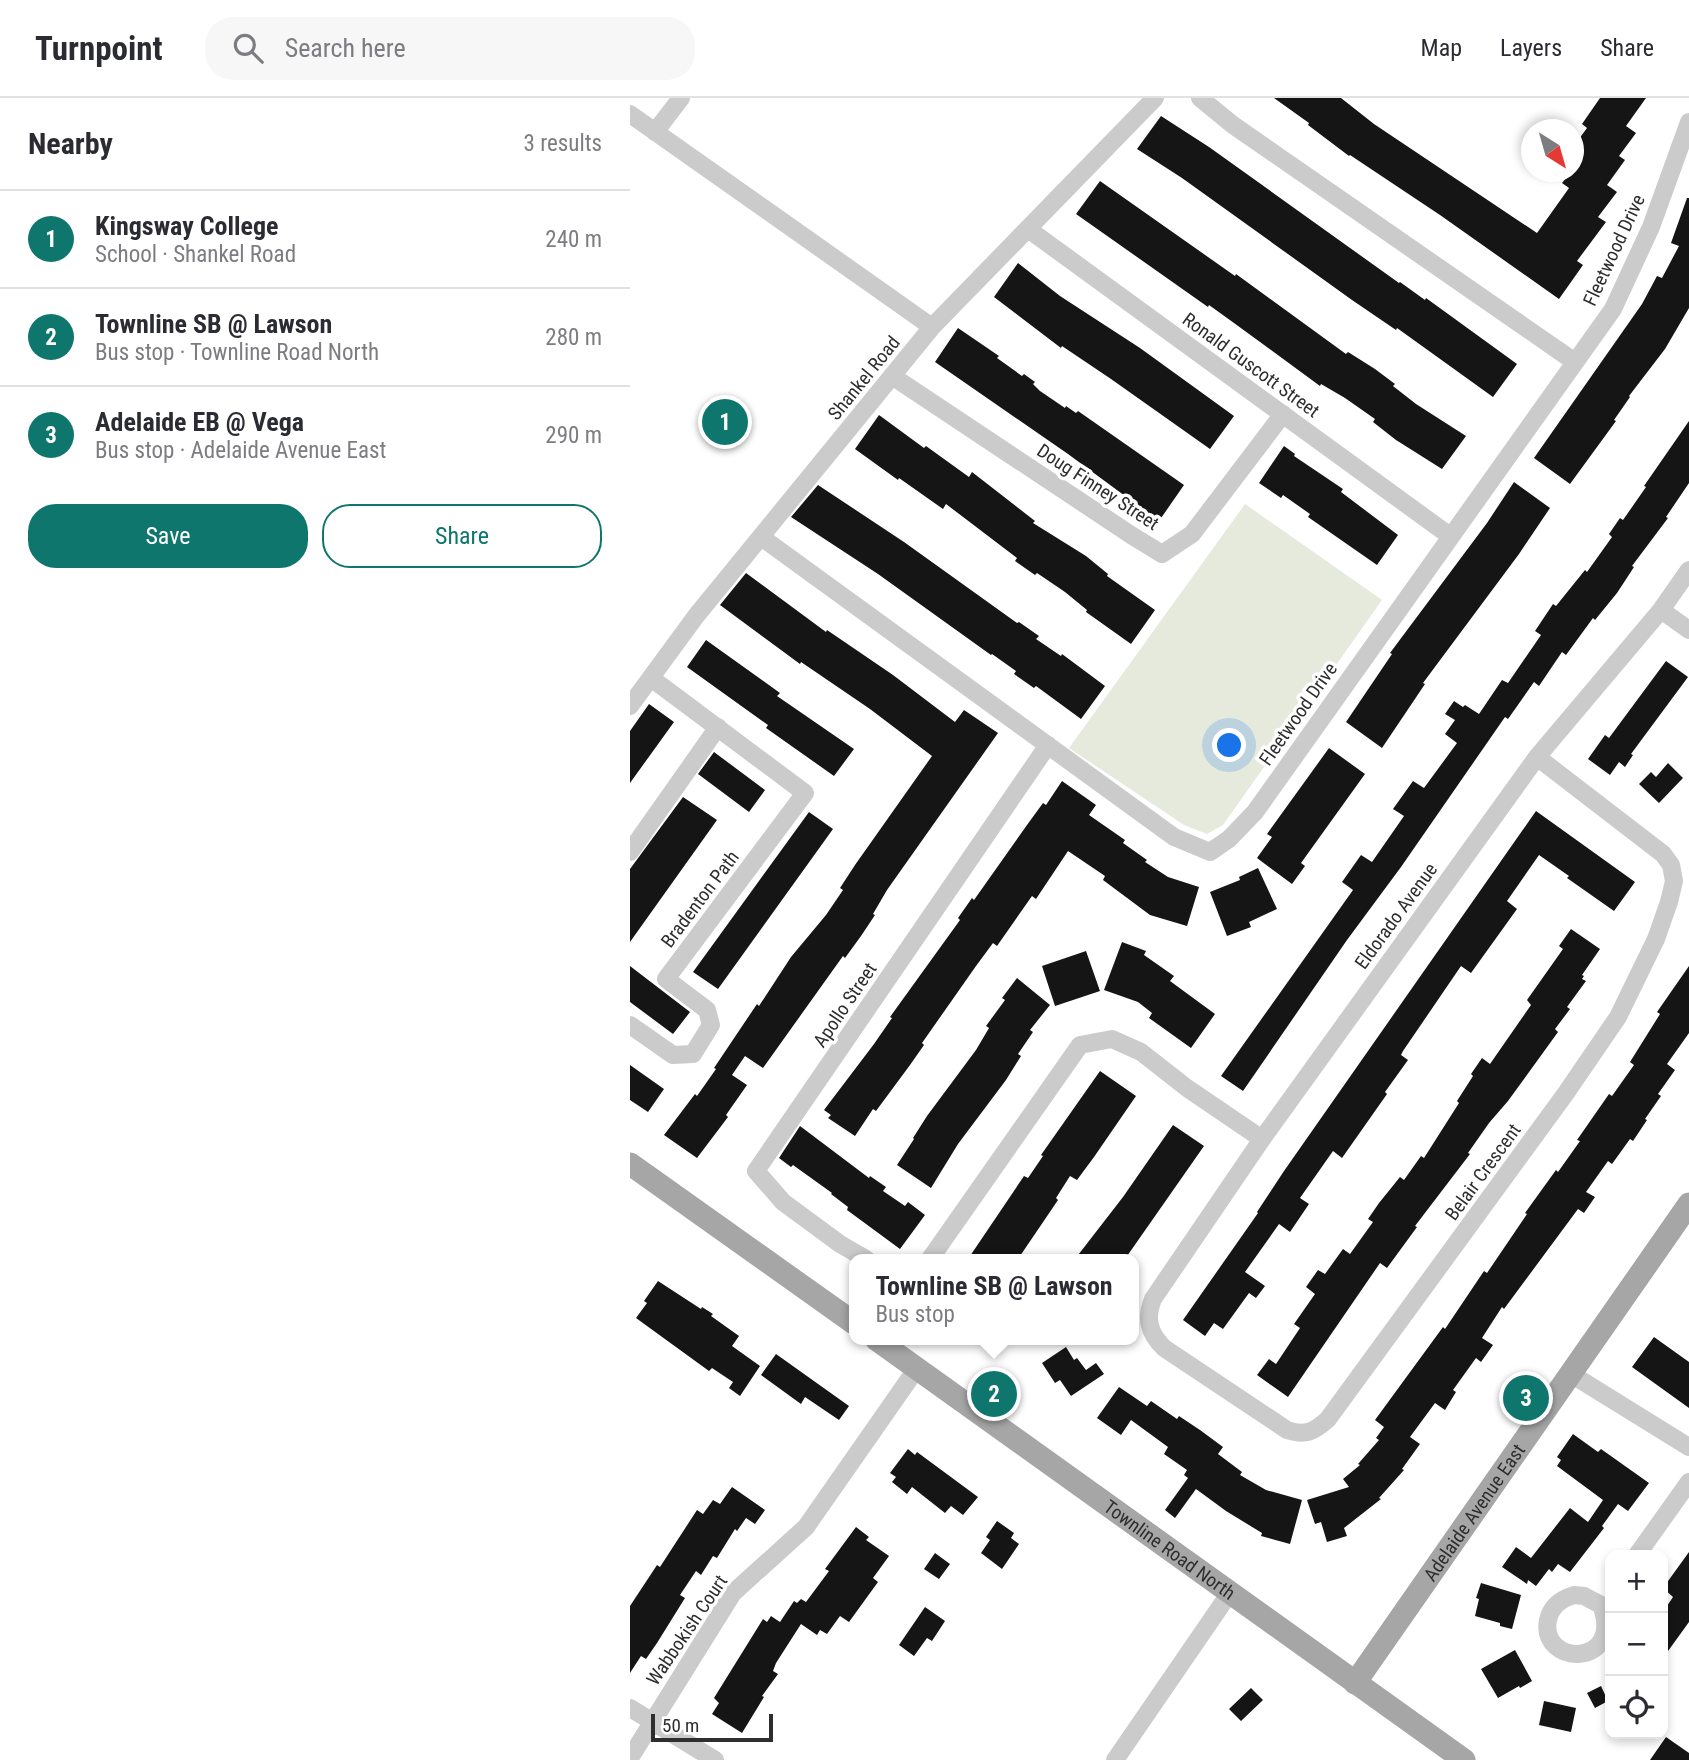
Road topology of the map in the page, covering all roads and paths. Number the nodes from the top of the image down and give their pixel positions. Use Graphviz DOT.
graph roads {
  1 [pos="681,98"];
  2 [pos="1155,98"];
  3 [pos="1200,98"];
  4 [pos="630,114"];
  5 [pos="1689,122"];
  6 [pos="655,132"];
  7 [pos="1028,229"];
  8 [pos="932,327"];
  9 [pos="1575,362"];
  10 [pos="892,376"];
  11 [pos="1283,414"];
  12 [pos="1450,536"];
  13 [pos="761,537"];
  14 [pos="1689,570"];
  15 [pos="1661,610"];
  16 [pos="1689,630"];
  17 [pos="651,678"];
  18 [pos="630,706"];
  19 [pos="718,727"];
  20 [pos="1048,745"];
  21 [pos="1537,757"];
  22 [pos="630,852"];
  23 [pos="630,1025"];
  24 [pos="1262,1139"];
  25 [pos="630,1164"];
  26 [pos="1689,1204"];
  27 [pos="857,1254"];
  28 [pos="934,1254"];
  29 [pos="1153,1299"];
  30 [pos="849,1319"];
  31 [pos="884,1345"];
  32 [pos="917,1368"];
  33 [pos="1571,1374"];
  34 [pos="1689,1447"];
  35 [pos="1689,1482"];
  36 [pos="1641,1550"];
  37 [pos="1229,1594"];
  38 [pos="1355,1683"];
  39 [pos="630,1708"];
  40 [pos="652,1721"];
  41 [pos="630,1758"];
  42 [pos="715,1760"];
  43 [pos="1115,1760"];
  44 [pos="1464,1760"];
  1 -- 6 [label="street"];
  2 -- 7 [label="street, Shankel Road"];
  3 -- 9 [label="street"];
  4 -- 6 [label="street"];
  5 -- 9 [label="street, Fleetwood Drive"];
  6 -- 8 [label="street"];
  7 -- 8 [label="street, Shankel Road"];
  7 -- 11 [label="street, Ronald Guscott Street"];
  8 -- 10 [label="street, Shankel Road"];
  9 -- 12 [label="street, Fleetwood Drive"];
  10 -- 11 [label="street, Doug Finney Street"];
  10 -- 13 [label="street, Shankel Road"];
  11 -- 12 [label="street, Ronald Guscott Street"];
  12 -- 20 [label="street, Fleetwood Drive"];
  13 -- 17 [label="street, Shankel Road"];
  13 -- 20 [label="street, Fleetwood Drive"];
  14 -- 15 [label="street, Eldorado Avenue"];
  15 -- 16 [label="street"];
  15 -- 21 [label="street, Eldorado Avenue"];
  17 -- 18 [label="street, Shankel Road"];
  17 -- 19 [label="street, Bradenton Path"];
  19 -- 22 [label="street"];
  19 -- 23 [label="street, Bradenton Path"];
  20 -- 27 [label="street, Apollo Street"];
  21 -- 24 [label="street, Eldorado Avenue"];
  21 -- 29 [label="street, Belair Crescent"];
  24 -- 28 [label="street"];
  24 -- 29 [label="street, Eldorado Avenue"];
  25 -- 30 [label="main road"];
  26 -- 33 [label="main road, Adelaide Avenue East"];
  31 -- 32 [label="main road, Townline Road North"];
  32 -- 37 [label="main road, Townline Road North"];
  32 -- 40 [label="street, Wabbokish Court"];
  33 -- 34 [label="street"];
  33 -- 38 [label="main road, Adelaide Avenue East"];
  35 -- 36 [label="street"];
  37 -- 38 [label="main road, Townline Road North"];
  37 -- 43 [label="street"];
  38 -- 44 [label="main road, Townline Road North"];
  39 -- 40 [label="street"];
  40 -- 41 [label="street, Wabbokish Court"];
  40 -- 42 [label="street"];
}
